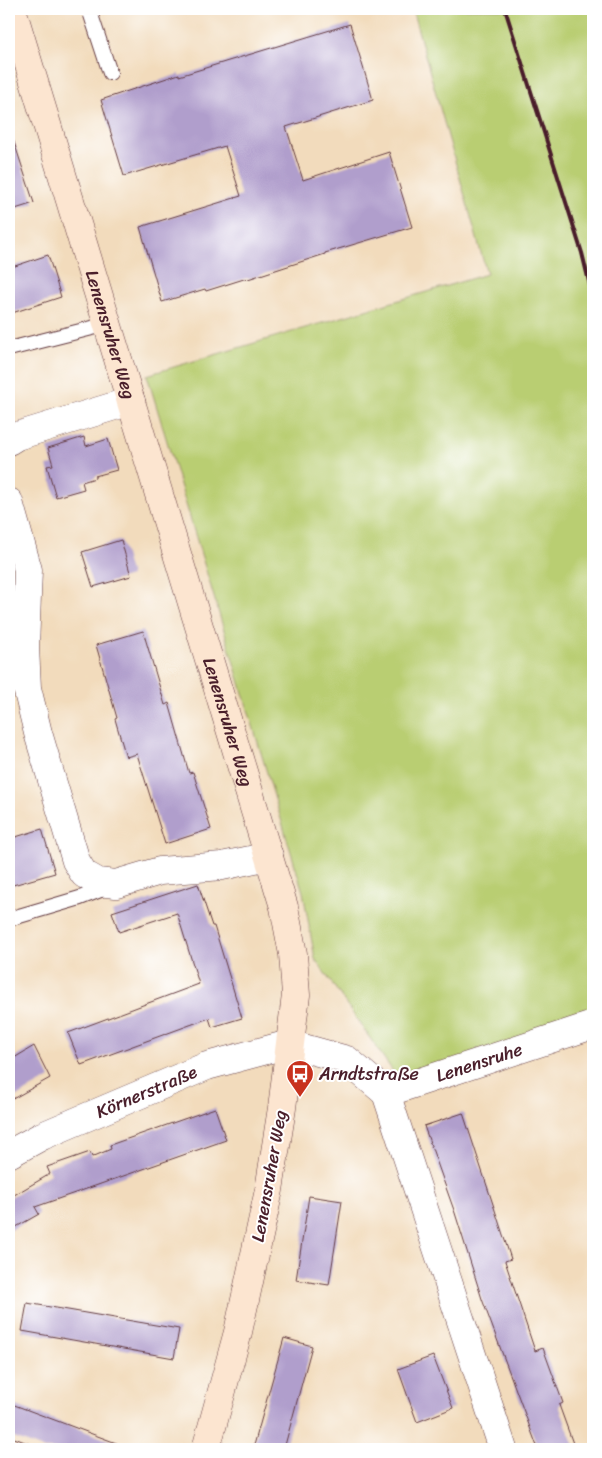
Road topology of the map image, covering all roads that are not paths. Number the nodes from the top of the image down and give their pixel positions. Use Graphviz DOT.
graph roads {
  1 [pos="12,9"];
  2 [pos="89,9"];
  3 [pos="110,73"];
  4 [pos="108,324"];
  5 [pos="9,349"];
  6 [pos="131,400"];
  7 [pos="9,441"];
  8 [pos="9,502"];
  9 [pos="269,856"];
  10 [pos="116,884"];
  11 [pos="9,919"];
  12 [pos="593,1025"];
  13 [pos="289,1044"];
  14 [pos="386,1093"];
  15 [pos="9,1154"];
  16 [pos="206,1449"];
  17 [pos="503,1449"];
  1 -- 4 [label="street, Lenensruher Weg"];
  2 -- 3 [label="lane"];
  4 -- 5 [label="lane"];
  4 -- 6 [label="street, Lenensruher Weg"];
  6 -- 7 [label="street"];
  6 -- 9 [label="street, Lenensruher Weg"];
  8 -- 10 [label="street"];
  9 -- 10 [label="street"];
  9 -- 13 [label="street, Lenensruher Weg"];
  10 -- 11 [label="lane"];
  12 -- 14 [label="street, Lenensruhe"];
  13 -- 14 [label="street"];
  13 -- 15 [label="street, Körnerstraße"];
  13 -- 16 [label="street, Lenensruher Weg"];
  14 -- 17 [label="street"];
}
